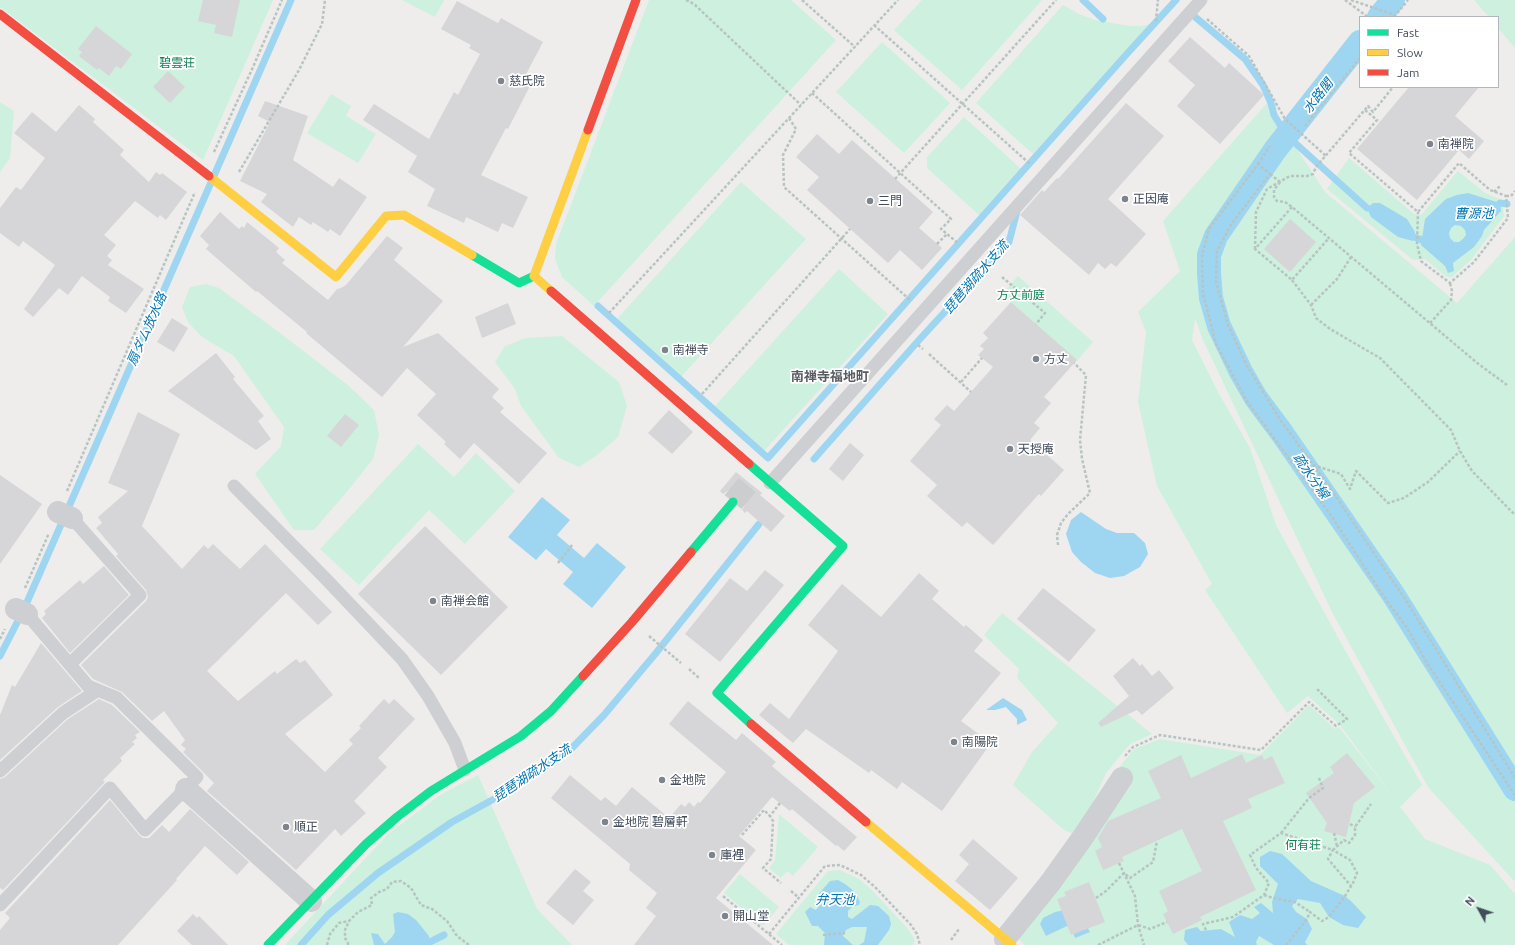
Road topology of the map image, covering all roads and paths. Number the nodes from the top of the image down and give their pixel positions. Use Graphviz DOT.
graph roads {
  1 [pos="282,0"];
  2 [pos="325,0"];
  3 [pos="636,0"];
  4 [pos="686,0"];
  5 [pos="802,0"];
  6 [pos="898,0"];
  7 [pos="1056,0"];
  8 [pos="1158,0"];
  9 [pos="1202,0"];
  10 [pos="1345,0"];
  11 [pos="1351,0"];
  12 [pos="1408,0"];
  13 [pos="0,14"];
  14 [pos="1367,16"];
  15 [pos="1394,16"];
  16 [pos="1206,18"];
  17 [pos="1156,20"];
  18 [pos="874,25"];
  19 [pos="855,47"];
  20 [pos="1359,59"];
  21 [pos="1392,88"];
  22 [pos="812,93"];
  23 [pos="963,104"];
  24 [pos="801,105"];
  25 [pos="1365,110"];
  26 [pos="789,118"];
  27 [pos="1305,126"];
  28 [pos="1270,146"];
  29 [pos="1326,156"];
  30 [pos="1259,165"];
  31 [pos="900,173"];
  32 [pos="1269,173"];
  33 [pos="206,174"];
  34 [pos="1044,176"];
  35 [pos="895,179"];
  36 [pos="1280,182"];
  37 [pos="1500,186"];
  38 [pos="1515,191"];
  39 [pos="228,192"];
  40 [pos="1494,192"];
  41 [pos="1506,196"];
  42 [pos="1292,207"];
  43 [pos="1418,212"];
  44 [pos="850,229"];
  45 [pos="947,234"];
  46 [pos="1329,238"];
  47 [pos="841,239"];
  48 [pos="937,244"];
  49 [pos="1255,249"];
  50 [pos="972,257"];
  51 [pos="1351,257"];
  52 [pos="534,276"];
  53 [pos="1002,277"];
  54 [pos="1292,280"];
  55 [pos="1450,283"];
  56 [pos="1311,305"];
  57 [pos="923,312"];
  58 [pos="1430,323"];
  59 [pos="1036,324"];
  60 [pos="594,330"];
  61 [pos="928,354"];
  62 [pos="982,358"];
  63 [pos="1074,364"];
  64 [pos="961,382"];
  65 [pos="1507,385"];
  66 [pos="971,392"];
  67 [pos="687,410"];
  68 [pos="1460,451"];
  69 [pos="1313,465"];
  70 [pos="770,483"];
  71 [pos="234,486"];
  72 [pos="733,502"];
  73 [pos="65,515"];
  74 [pos="1515,516"];
  75 [pos="1058,544"];
  76 [pos="572,545"];
  77 [pos="558,563"];
  78 [pos="21,611"];
  79 [pos="0,639"];
  80 [pos="657,643"];
  81 [pos="681,663"];
  82 [pos="70,664"];
  83 [pos="1316,688"];
  84 [pos="98,690"];
  85 [pos="1122,768"];
  86 [pos="465,770"];
  87 [pos="0,771"];
  88 [pos="1319,778"];
  89 [pos="1515,778"];
  90 [pos="186,789"];
  91 [pos="1515,796"];
  92 [pos="780,803"];
  93 [pos="1371,804"];
  94 [pos="770,816"];
  95 [pos="1350,824"];
  96 [pos="1355,826"];
  97 [pos="1281,833"];
  98 [pos="1334,834"];
  99 [pos="742,835"];
  100 [pos="1157,841"];
  101 [pos="1337,846"];
  102 [pos="1333,850"];
  103 [pos="1119,863"];
  104 [pos="1124,873"];
  105 [pos="781,883"];
  106 [pos="1351,886"];
  107 [pos="791,892"];
  108 [pos="1264,895"];
  109 [pos="723,896"];
  110 [pos="798,898"];
  111 [pos="1096,898"];
  112 [pos="311,901"];
  113 [pos="0,905"];
  114 [pos="1310,912"];
  115 [pos="349,921"];
  116 [pos="1167,922"];
  117 [pos="1138,925"];
  118 [pos="1206,930"];
  119 [pos="845,933"];
  120 [pos="768,934"];
  121 [pos="823,935"];
  122 [pos="1009,942"];
  123 [pos="268,945"];
  124 [pos="328,945"];
  125 [pos="348,945"];
  126 [pos="469,945"];
  127 [pos="782,945"];
  128 [pos="920,945"];
  129 [pos="1098,945"];
  130 [pos="1144,945"];
  131 [pos="1286,945"];
  1 -- 33 [label="path"];
  2 -- 39 [label="path"];
  3 -- 52 [label="street"];
  4 -- 24 [label="path"];
  5 -- 19 [label="path"];
  6 -- 18 [label="path"];
  7 -- 23 [label="path"];
  8 -- 17 [label="path"];
  9 -- 34 [label="lane"];
  10 -- 14 [label="path"];
  11 -- 15 [label="path"];
  12 -- 15 [label="path"];
  13 -- 33 [label="street"];
  16 -- 29 [label="path"];
  18 -- 19 [label="path"];
  18 -- 23 [label="path"];
  19 -- 22 [label="path"];
  20 -- 27 [label="path"];
  21 -- 25 [label="path"];
  22 -- 24 [label="path"];
  22 -- 31 [label="path"];
  23 -- 31 [label="path"];
  23 -- 34 [label="path"];
  24 -- 26 [label="path"];
  25 -- 29 [label="path"];
  25 -- 43 [label="path"];
  26 -- 47 [label="path"];
  26 -- 60 [label="path"];
  28 -- 30 [label="path"];
  29 -- 36 [label="path"];
  30 -- 32 [label="path"];
  30 -- 91 [label="path"];
  31 -- 35 [label="path"];
  31 -- 45 [label="path"];
  32 -- 36 [label="path"];
  32 -- 69 [label="path"];
  33 -- 39 [label="street"];
  33 -- 73 [label="path"];
  34 -- 50 [label="lane"];
  36 -- 42 [label="path"];
  36 -- 49 [label="path"];
  37 -- 40 [label="path"];
  38 -- 41 [label="path"];
  39 -- 52 [label="street"];
  40 -- 41 [label="path"];
  40 -- 43 [label="path"];
  41 -- 55 [label="path"];
  42 -- 46 [label="path"];
  42 -- 49 [label="path"];
  43 -- 55 [label="path"];
  44 -- 47 [label="path"];
  45 -- 48 [label="path"];
  45 -- 50 [label="path"];
  46 -- 51 [label="path"];
  46 -- 54 [label="path"];
  47 -- 57 [label="path"];
  47 -- 67 [label="path"];
  49 -- 54 [label="path"];
  50 -- 57 [label="lane"];
  51 -- 56 [label="path"];
  51 -- 58 [label="path"];
  52 -- 60 [label="street"];
  53 -- 59 [label="path"];
  54 -- 56 [label="path"];
  55 -- 58 [label="path"];
  56 -- 68 [label="path"];
  57 -- 70 [label="lane"];
  58 -- 65 [label="path"];
  60 -- 67 [label="street"];
  61 -- 64 [label="path"];
  62 -- 64 [label="path"];
  63 -- 75 [label="path"];
  64 -- 66 [label="path"];
  67 -- 70 [label="street"];
  68 -- 69 [label="path"];
  68 -- 74 [label="path"];
  69 -- 89 [label="path"];
  70 -- 122 [label="street"];
  71 -- 86 [label="lane"];
  72 -- 86 [label="street"];
  73 -- 78 [label="path"];
  73 -- 82 [label="lane"];
  76 -- 77 [label="path"];
  78 -- 79 [label="path"];
  78 -- 82 [label="lane"];
  80 -- 81 [label="path"];
  82 -- 84 [label="lane"];
  83 -- 85 [label="path"];
  84 -- 87 [label="lane"];
  84 -- 90 [label="lane"];
  85 -- 122 [label="street"];
  86 -- 112 [label="street"];
  88 -- 97 [label="path"];
  90 -- 112 [label="street"];
  90 -- 113 [label="lane"];
  92 -- 94 [label="path"];
  93 -- 96 [label="path"];
  94 -- 99 [label="path"];
  94 -- 105 [label="path"];
  95 -- 96 [label="path"];
  96 -- 101 [label="path"];
  97 -- 102 [label="path"];
  97 -- 108 [label="path"];
  98 -- 101 [label="path"];
  100 -- 104 [label="path"];
  101 -- 102 [label="path"];
  102 -- 106 [label="path"];
  102 -- 106 [label="path"];
  103 -- 104 [label="path"];
  104 -- 111 [label="path"];
  104 -- 117 [label="path"];
  106 -- 114 [label="path"];
  107 -- 110 [label="path"];
  108 -- 114 [label="path"];
  108 -- 118 [label="path"];
  109 -- 120 [label="path"];
  110 -- 120 [label="path"];
  110 -- 128 [label="path"];
  112 -- 123 [label="street"];
  114 -- 131 [label="path"];
  115 -- 124 [label="path"];
  115 -- 125 [label="path"];
  115 -- 126 [label="path"];
  116 -- 117 [label="path"];
  117 -- 129 [label="path"];
  117 -- 130 [label="path"];
  119 -- 121 [label="path"];
  120 -- 127 [label="path"];
}
